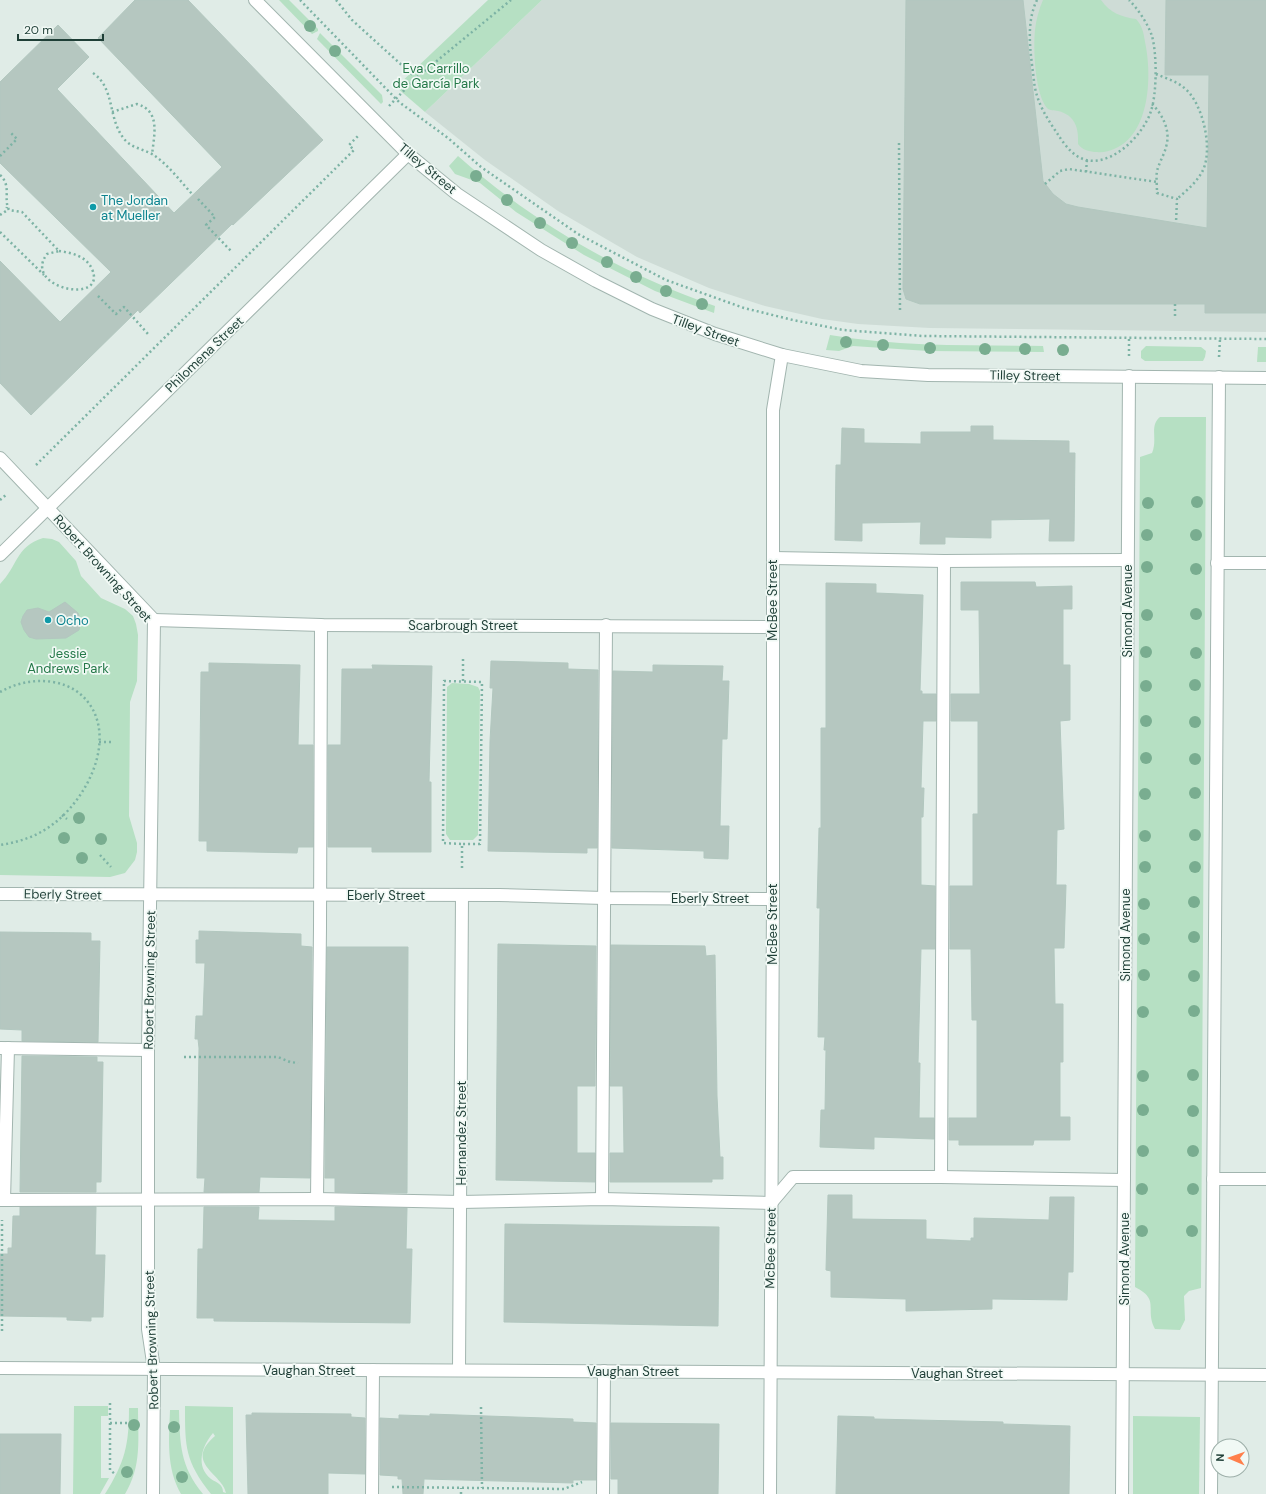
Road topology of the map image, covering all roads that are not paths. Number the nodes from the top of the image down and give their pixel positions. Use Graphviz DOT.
graph roads {
  1 [pos="255,0"];
  2 [pos="408,154"];
  3 [pos="782,355"];
  4 [pos="1129,376"];
  5 [pos="1219,377"];
  6 [pos="1266,378"];
  7 [pos="0,458"];
  8 [pos="48,507"];
  9 [pos="0,555"];
  10 [pos="773,558"];
  11 [pos="1127,560"];
  12 [pos="944,561"];
  13 [pos="1217,563"];
  14 [pos="1266,563"];
  15 [pos="154,620"];
  16 [pos="320,625"];
  17 [pos="606,625"];
  18 [pos="772,627"];
  19 [pos="0,894"];
  20 [pos="151,895"];
  21 [pos="320,895"];
  22 [pos="462,895"];
  23 [pos="604,898"];
  24 [pos="773,899"];
  25 [pos="4,1048"];
  26 [pos="148,1050"];
  27 [pos="941,1177"];
  28 [pos="1213,1179"];
  29 [pos="1266,1179"];
  30 [pos="1124,1180"];
  31 [pos="317,1199"];
  32 [pos="602,1199"];
  33 [pos="2,1200"];
  34 [pos="148,1200"];
  35 [pos="461,1202"];
  36 [pos="771,1203"];
  37 [pos="0,1368"];
  38 [pos="154,1369"];
  39 [pos="373,1370"];
  40 [pos="459,1370"];
  41 [pos="604,1371"];
  42 [pos="769,1372"];
  43 [pos="1123,1374"];
  44 [pos="1212,1374"];
  45 [pos="1266,1375"];
  46 [pos="372,1490"];
  47 [pos="153,1494"];
  48 [pos="603,1494"];
  49 [pos="770,1494"];
  50 [pos="1122,1494"];
  51 [pos="1211,1494"];
  1 -- 2 [label="street, Tilley Street"];
  2 -- 3 [label="street, Tilley Street"];
  2 -- 8 [label="street, Philomena Street"];
  3 -- 4 [label="street, Tilley Street"];
  3 -- 10 [label="street, McBee Street"];
  4 -- 5 [label="street, Tilley Street"];
  4 -- 11 [label="street, Simond Avenue"];
  5 -- 6 [label="street, Tilley Street"];
  5 -- 13 [label="street"];
  7 -- 8 [label="street, Robert Browning Street"];
  8 -- 9 [label="street, Philomena Street"];
  8 -- 15 [label="street, Robert Browning Street"];
  10 -- 12 [label="street"];
  10 -- 18 [label="street, McBee Street"];
  11 -- 12 [label="street"];
  11 -- 30 [label="street, Simond Avenue"];
  12 -- 27 [label="street"];
  13 -- 14 [label="street"];
  13 -- 28 [label="street"];
  15 -- 16 [label="street, Scarbrough Street"];
  15 -- 20 [label="street, Robert Browning Street"];
  16 -- 17 [label="street, Scarbrough Street"];
  16 -- 21 [label="street"];
  17 -- 18 [label="street, Scarbrough Street"];
  17 -- 23 [label="street"];
  18 -- 24 [label="street, McBee Street"];
  19 -- 20 [label="street, Eberly Street"];
  20 -- 21 [label="street, Eberly Street"];
  20 -- 26 [label="street, Robert Browning Street"];
  21 -- 22 [label="street, Eberly Street"];
  21 -- 31 [label="street"];
  22 -- 23 [label="street, Eberly Street"];
  22 -- 35 [label="street, Hernandez Street"];
  23 -- 24 [label="street, Eberly Street"];
  23 -- 32 [label="street"];
  24 -- 36 [label="street, McBee Street"];
  25 -- 26 [label="street"];
  25 -- 33 [label="street"];
  26 -- 34 [label="street, Robert Browning Street"];
  27 -- 30 [label="street"];
  27 -- 36 [label="street"];
  28 -- 29 [label="street"];
  28 -- 44 [label="street"];
  30 -- 43 [label="street, Simond Avenue"];
  31 -- 34 [label="street"];
  31 -- 35 [label="street"];
  32 -- 35 [label="street"];
  32 -- 36 [label="street"];
  33 -- 34 [label="street"];
  34 -- 38 [label="street, Robert Browning Street"];
  35 -- 40 [label="street, Hernandez Street"];
  36 -- 42 [label="street, McBee Street"];
  37 -- 38 [label="street, Vaughan Street"];
  38 -- 39 [label="street, Vaughan Street"];
  38 -- 47 [label="street, Robert Browning Street"];
  39 -- 40 [label="street, Vaughan Street"];
  39 -- 46 [label="street"];
  40 -- 41 [label="street, Vaughan Street"];
  41 -- 42 [label="street, Vaughan Street"];
  41 -- 48 [label="street"];
  42 -- 43 [label="street, Vaughan Street"];
  42 -- 49 [label="street, McBee Street"];
  43 -- 44 [label="street, Vaughan Street"];
  43 -- 50 [label="street, Simond Avenue"];
  44 -- 45 [label="street, Vaughan Street"];
  44 -- 51 [label="street"];
}
